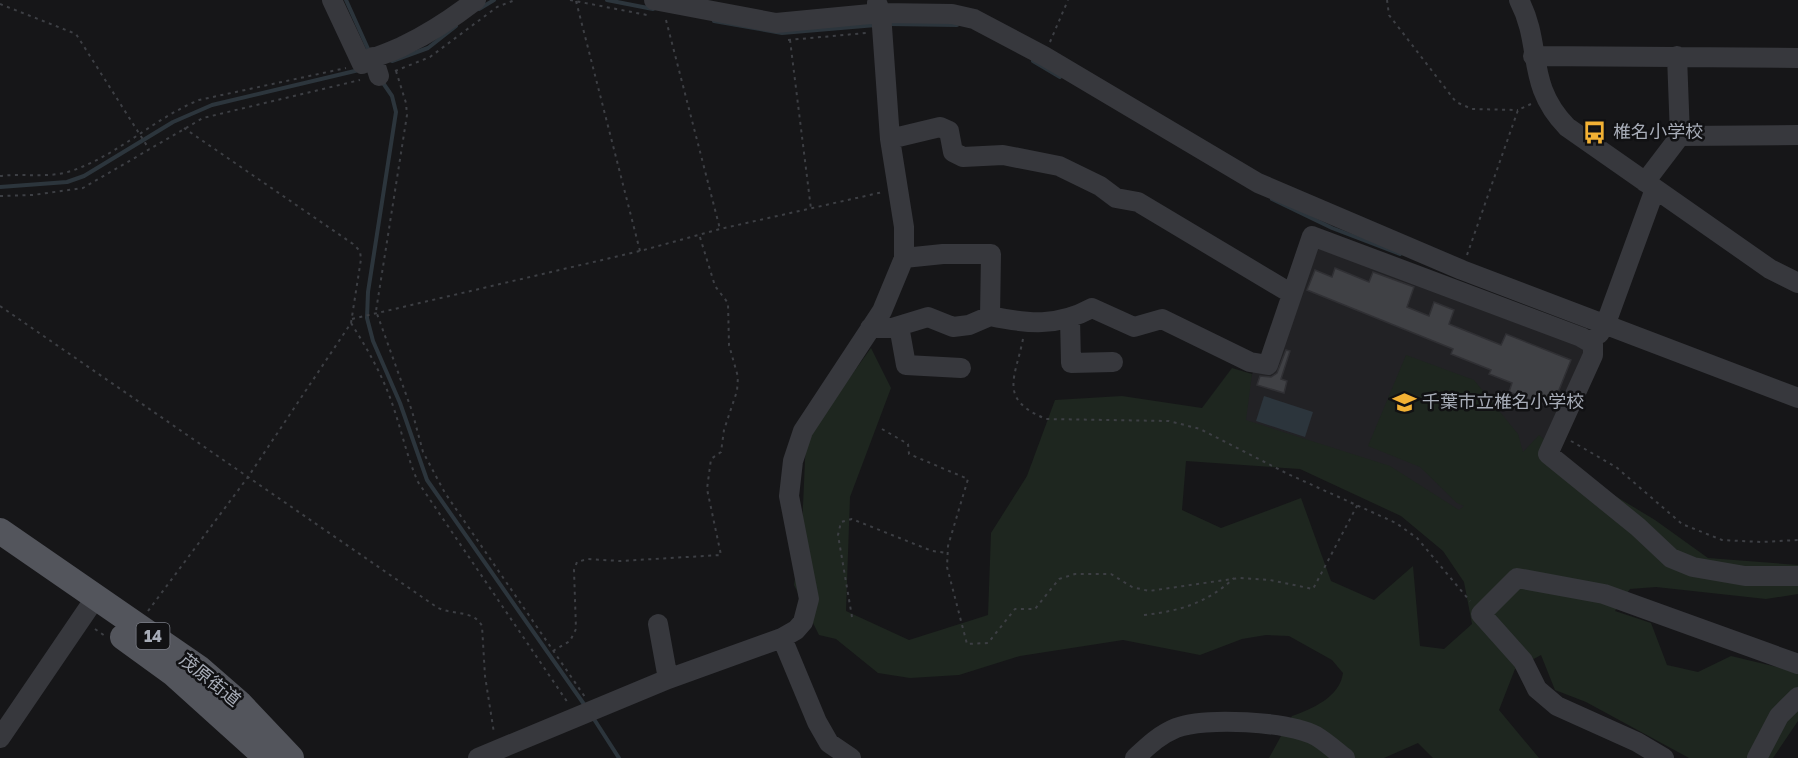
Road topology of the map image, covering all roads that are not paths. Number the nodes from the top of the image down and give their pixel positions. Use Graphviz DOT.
graph roads {
  1 [pos="332,0"];
  2 [pos="477,0"];
  3 [pos="1519,0"];
  4 [pos="661,1"];
  5 [pos="879,15"];
  6 [pos="1533,56"];
  7 [pos="1677,56"];
  8 [pos="1798,58"];
  9 [pos="1798,135"];
  10 [pos="1680,136"];
  11 [pos="890,139"];
  12 [pos="1650,185"];
  13 [pos="904,258"];
  14 [pos="1798,283"];
  15 [pos="1292,294"];
  16 [pos="990,316"];
  17 [pos="1070,318"];
  18 [pos="1606,323"];
  19 [pos="899,326"];
  20 [pos="870,328"];
  21 [pos="1593,344"];
  22 [pos="1113,362"];
  23 [pos="961,368"];
  24 [pos="1798,398"];
  25 [pos="0,531"];
  26 [pos="0,553"];
  27 [pos="1798,576"];
  28 [pos="92,604"];
  29 [pos="658,624"];
  30 [pos="782,638"];
  31 [pos="1798,664"];
  32 [pos="668,679"];
  33 [pos="1798,697"];
  34 [pos="0,738"];
  35 [pos="487,754"];
  36 [pos="267,758"];
  37 [pos="291,758"];
  38 [pos="851,758"];
  39 [pos="1135,758"];
  40 [pos="1345,758"];
  41 [pos="1664,758"];
  42 [pos="1757,758"];
  1 -- 2 [label="street"];
  3 -- 6 [label="street"];
  4 -- 5 [label="street"];
  5 -- 11 [label="street"];
  5 -- 18 [label="street"];
  6 -- 7 [label="street"];
  6 -- 12 [label="street"];
  7 -- 8 [label="street"];
  7 -- 10 [label="street"];
  9 -- 10 [label="street"];
  10 -- 12 [label="street"];
  11 -- 13 [label="street"];
  11 -- 15 [label="street"];
  12 -- 14 [label="street"];
  12 -- 18 [label="street"];
  13 -- 16 [label="street"];
  13 -- 20 [label="street"];
  15 -- 17 [label="street"];
  15 -- 21 [label="street"];
  16 -- 17 [label="street"];
  16 -- 19 [label="street"];
  17 -- 22 [label="street"];
  18 -- 21 [label="street"];
  18 -- 24 [label="street"];
  19 -- 20 [label="street"];
  19 -- 23 [label="street"];
  20 -- 30 [label="street"];
  21 -- 27 [label="street"];
  25 -- 28 [label="main road, 茂原街道 / 14"];
  26 -- 28 [label="main road, 茂原街道 / 14"];
  28 -- 34 [label="street"];
  28 -- 36 [label="main road, 茂原街道 / 14"];
  28 -- 37 [label="main road, 茂原街道 / 14"];
  29 -- 32 [label="street"];
  30 -- 32 [label="street"];
  30 -- 38 [label="street"];
  31 -- 41 [label="street"];
  32 -- 35 [label="street"];
  33 -- 42 [label="street"];
  39 -- 40 [label="street"];
}
